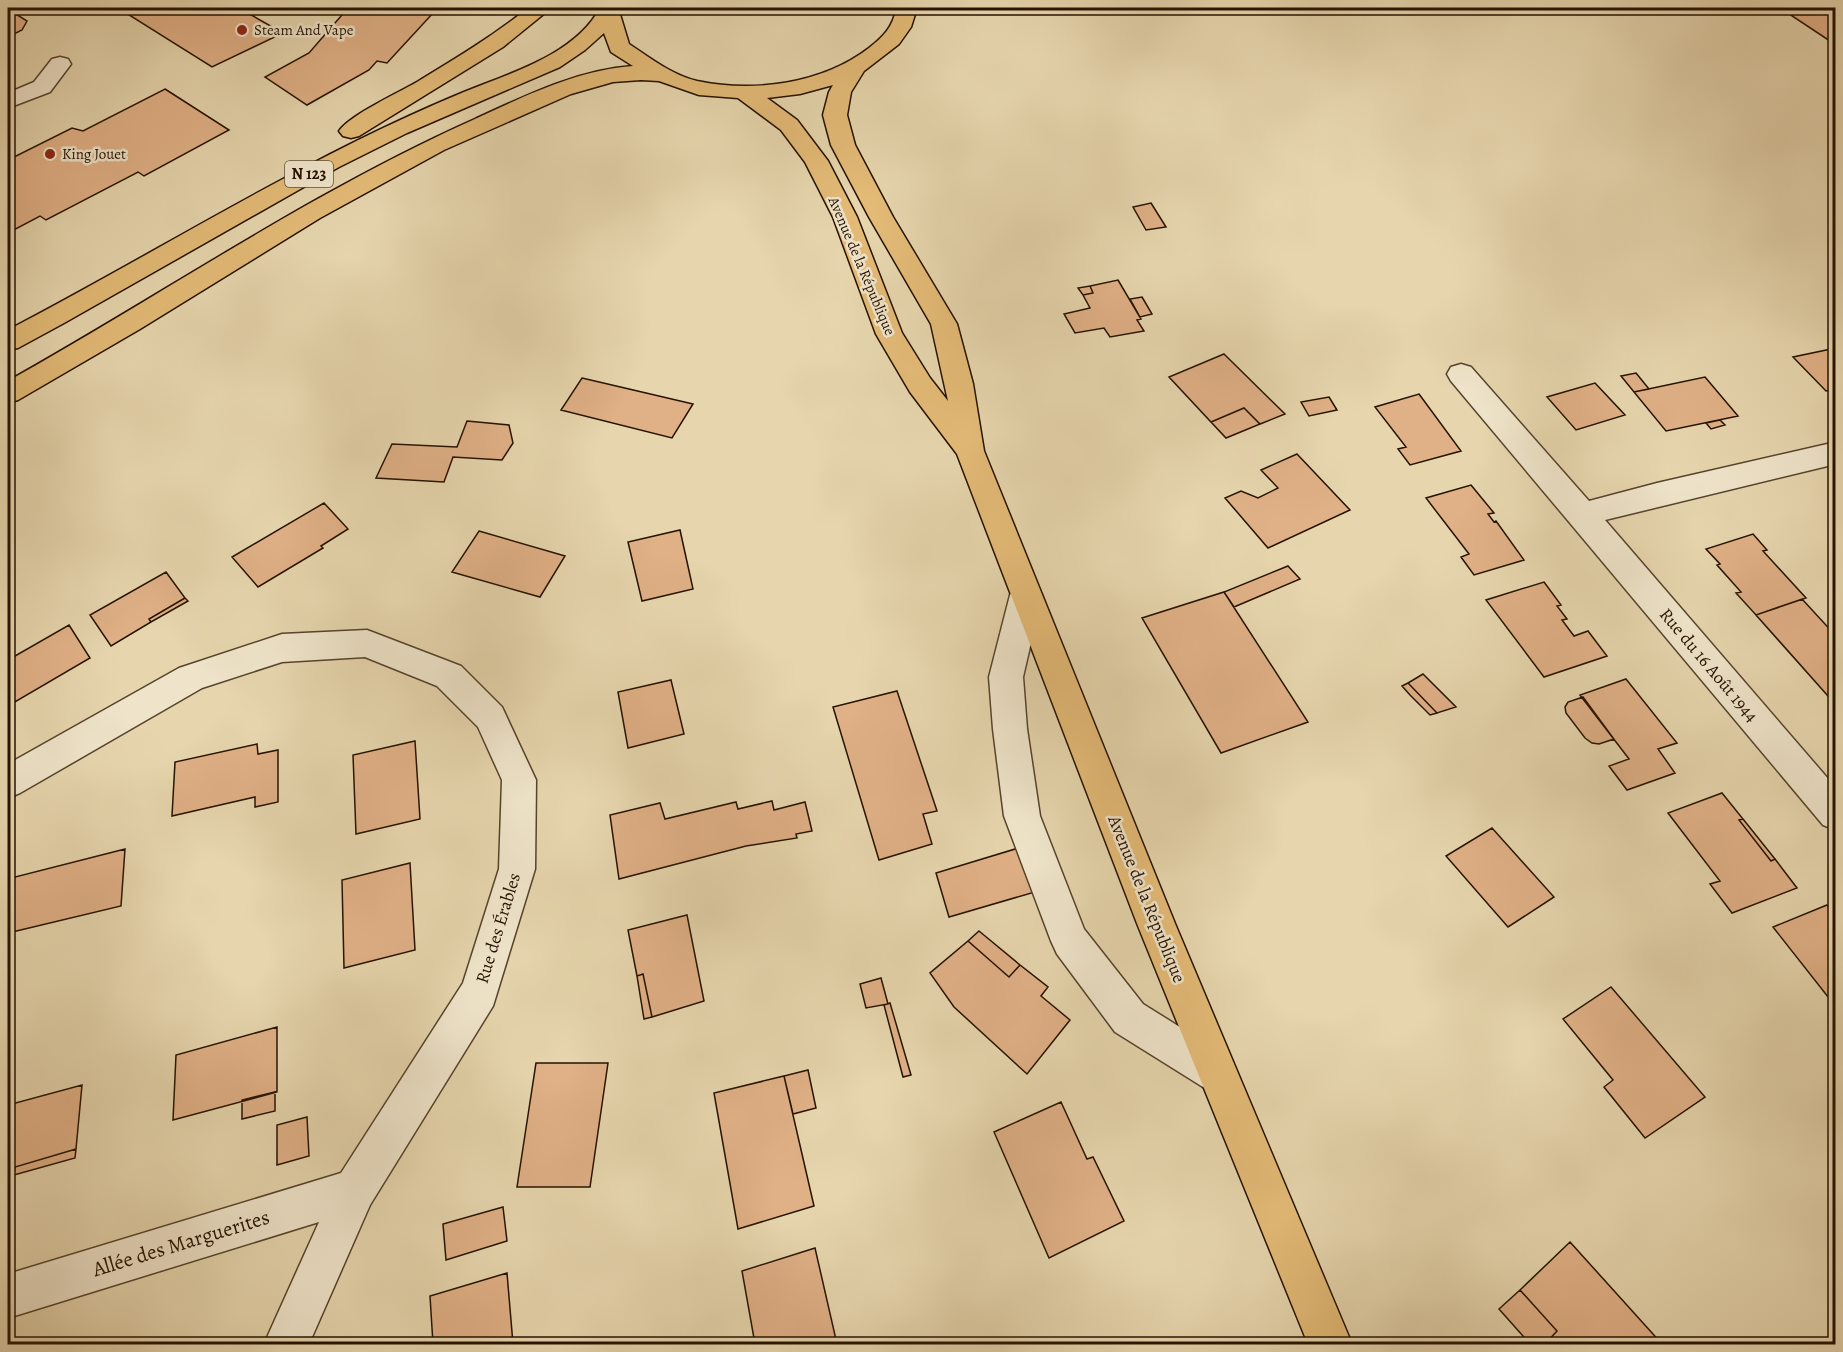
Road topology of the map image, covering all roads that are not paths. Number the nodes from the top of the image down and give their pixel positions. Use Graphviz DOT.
graph roads {
  1 [pos="540,8"];
  2 [pos="906,8"];
  3 [pos="609,10"];
  4 [pos="60,64"];
  5 [pos="854,68"];
  6 [pos="660,75"];
  7 [pos="744,92"];
  8 [pos="8,101"];
  9 [pos="190,238"];
  10 [pos="8,341"];
  11 [pos="1461,374"];
  12 [pos="8,393"];
  13 [pos="970,451"];
  14 [pos="1836,453"];
  15 [pos="1584,514"];
  16 [pos="1026,595"];
  17 [pos="8,782"];
  18 [pos="1836,814"];
  19 [pos="1217,1073"];
  20 [pos="355,1190"];
  21 [pos="8,1296"];
  22 [pos="286,1344"];
  23 [pos="1330,1344"];
  1 -- 9 [label="main road"];
  2 -- 5 [label="main road, N 123"];
  3 -- 6 [label="main road, N 123"];
  3 -- 9 [label="main road, N 123"];
  4 -- 8 [label="street"];
  5 -- 7 [label="main road, N 123"];
  5 -- 13 [label="main road, Avenue de la République"];
  6 -- 7 [label="main road, N 123"];
  6 -- 12 [label="main road, N 123"];
  7 -- 13 [label="main road, Avenue de la République"];
  9 -- 10 [label="main road, N 123"];
  11 -- 15 [label="street, Rue du 16 Août 1944"];
  13 -- 16 [label="main road, Avenue de la République"];
  14 -- 15 [label="street"];
  15 -- 18 [label="street, Rue du 16 Août 1944"];
  16 -- 19 [label="main road, Avenue de la République"];
  16 -- 19 [label="street"];
  17 -- 20 [label="street, Rue des Érables"];
  19 -- 23 [label="main road, Avenue de la République"];
  20 -- 21 [label="street, Allée des Marguerites"];
  20 -- 22 [label="street, Rue des Érables"];
}
